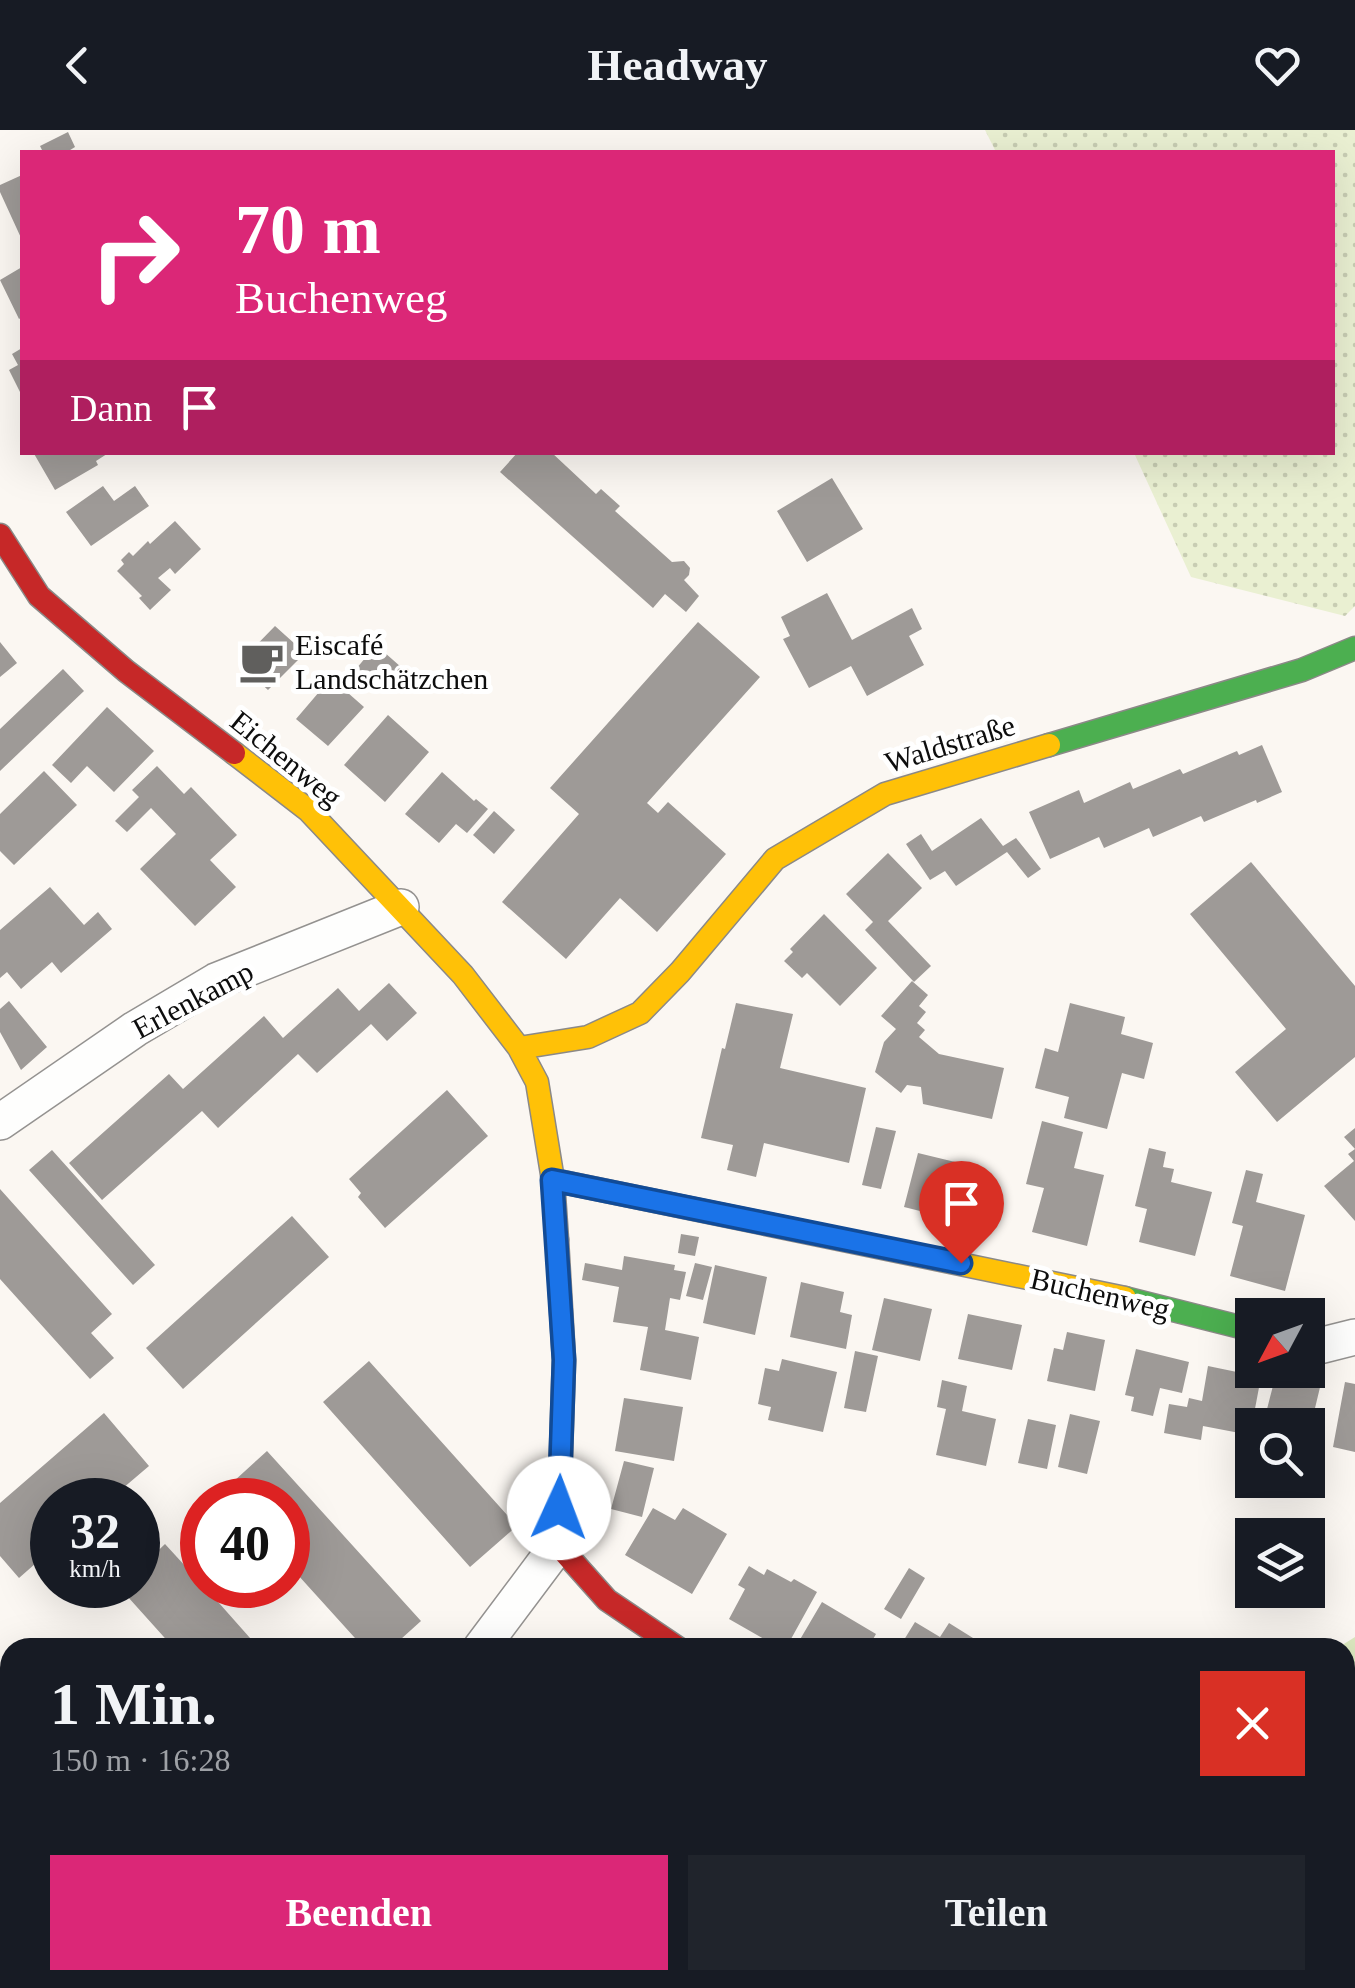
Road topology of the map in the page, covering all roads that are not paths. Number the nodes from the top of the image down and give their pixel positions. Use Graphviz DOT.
graph roads {
  1 [pos="0,536"];
  2 [pos="1355,648"];
  3 [pos="400,907"];
  4 [pos="519,1048"];
  5 [pos="0,1122"];
  6 [pos="552,1180"];
  7 [pos="1235,1326"];
  8 [pos="1355,1337"];
  9 [pos="1325,1345"];
  10 [pos="558,1545"];
  11 [pos="488,1638"];
  12 [pos="663,1638"];
  1 -- 3 [label="street, Eichenweg"];
  2 -- 4 [label="street, Waldstraße"];
  3 -- 4 [label="street, Eichenweg"];
  3 -- 5 [label="street, Erlenkamp"];
  4 -- 6 [label="street"];
  6 -- 7 [label="street, Buchenweg"];
  6 -- 10 [label="street"];
  8 -- 9 [label="street"];
  10 -- 11 [label="street"];
  10 -- 12 [label="street"];
}
